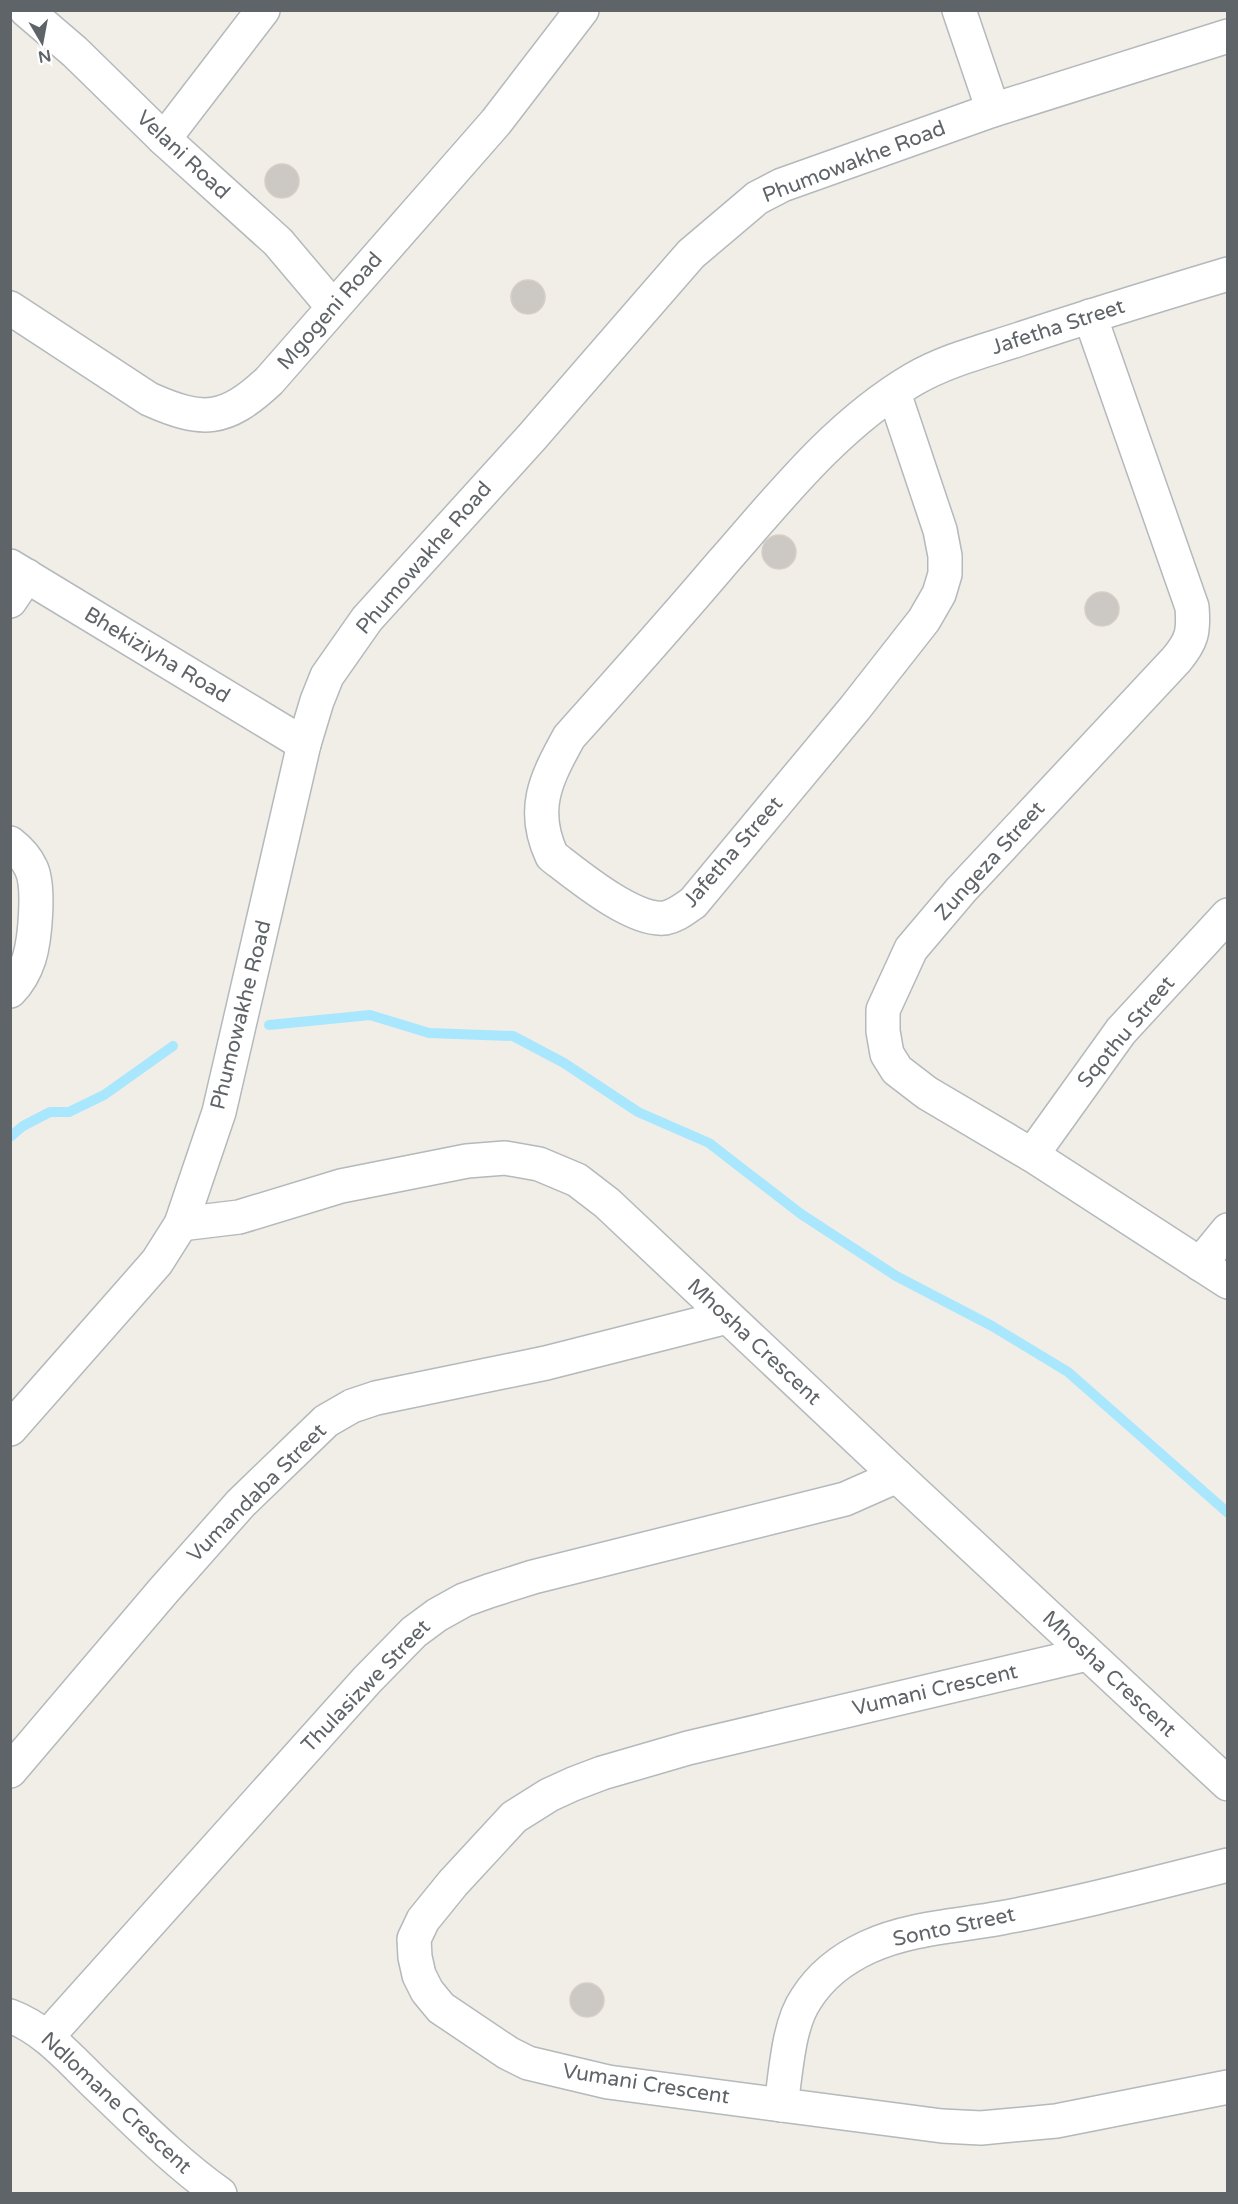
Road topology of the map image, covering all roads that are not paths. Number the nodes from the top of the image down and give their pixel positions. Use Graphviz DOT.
graph roads {
  1 [pos="26,10"];
  2 [pos="263,10"];
  3 [pos="582,10"];
  4 [pos="959,10"];
  5 [pos="1227,36"];
  6 [pos="993,110"];
  7 [pos="164,139"];
  8 [pos="1227,274"];
  9 [pos="333,307"];
  10 [pos="10,308"];
  11 [pos="1090,316"];
  12 [pos="894,393"];
  13 [pos="16,581"];
  14 [pos="304,744"];
  15 [pos="10,843"];
  16 [pos="1227,915"];
  17 [pos="10,991"];
  18 [pos="1032,1155"];
  19 [pos="181,1224"];
  20 [pos="1227,1230"];
  21 [pos="1200,1264"];
  22 [pos="1227,1282"];
  23 [pos="727,1317"];
  24 [pos="10,1429"];
  25 [pos="897,1476"];
  26 [pos="1087,1654"];
  27 [pos="10,1771"];
  28 [pos="1227,1784"];
  29 [pos="1227,1865"];
  30 [pos="10,2016"];
  31 [pos="47,2037"];
  32 [pos="1227,2087"];
  33 [pos="781,2105"];
  34 [pos="220,2193"];
  1 -- 7 [label="street, Velani Road"];
  2 -- 7 [label="street"];
  3 -- 9 [label="street, Mgogeni Road"];
  4 -- 6 [label="street"];
  5 -- 6 [label="street, Phumowakhe Road"];
  6 -- 14 [label="street, Phumowakhe Road"];
  7 -- 9 [label="street, Velani Road"];
  8 -- 11 [label="street, Jafetha Street"];
  9 -- 10 [label="street, Mgogeni Road"];
  11 -- 12 [label="street, Jafetha Street"];
  11 -- 18 [label="street, Zungeza Street"];
  12 -- 12 [label="street, Jafetha Street"];
  13 -- 14 [label="street, Bhekiziyha Road"];
  14 -- 19 [label="street, Phumowakhe Road"];
  15 -- 17 [label="street"];
  16 -- 18 [label="street, Sqothu Street"];
  18 -- 21 [label="street, Zungeza Street"];
  19 -- 23 [label="street, Mhosha Crescent"];
  19 -- 24 [label="street, Phumowakhe Road"];
  20 -- 21 [label="street"];
  21 -- 22 [label="street, Zungeza Street"];
  23 -- 25 [label="street, Mhosha Crescent"];
  23 -- 27 [label="street, Vumandaba Street"];
  25 -- 26 [label="street, Mhosha Crescent"];
  25 -- 31 [label="street, Thulasizwe Street"];
  26 -- 28 [label="street, Mhosha Crescent"];
  26 -- 33 [label="street, Vumani Crescent"];
  29 -- 33 [label="street, Sonto Street"];
  30 -- 31 [label="street, Ndlomane Crescent"];
  31 -- 34 [label="street, Ndlomane Crescent"];
  32 -- 33 [label="street, Vumani Crescent"];
}
